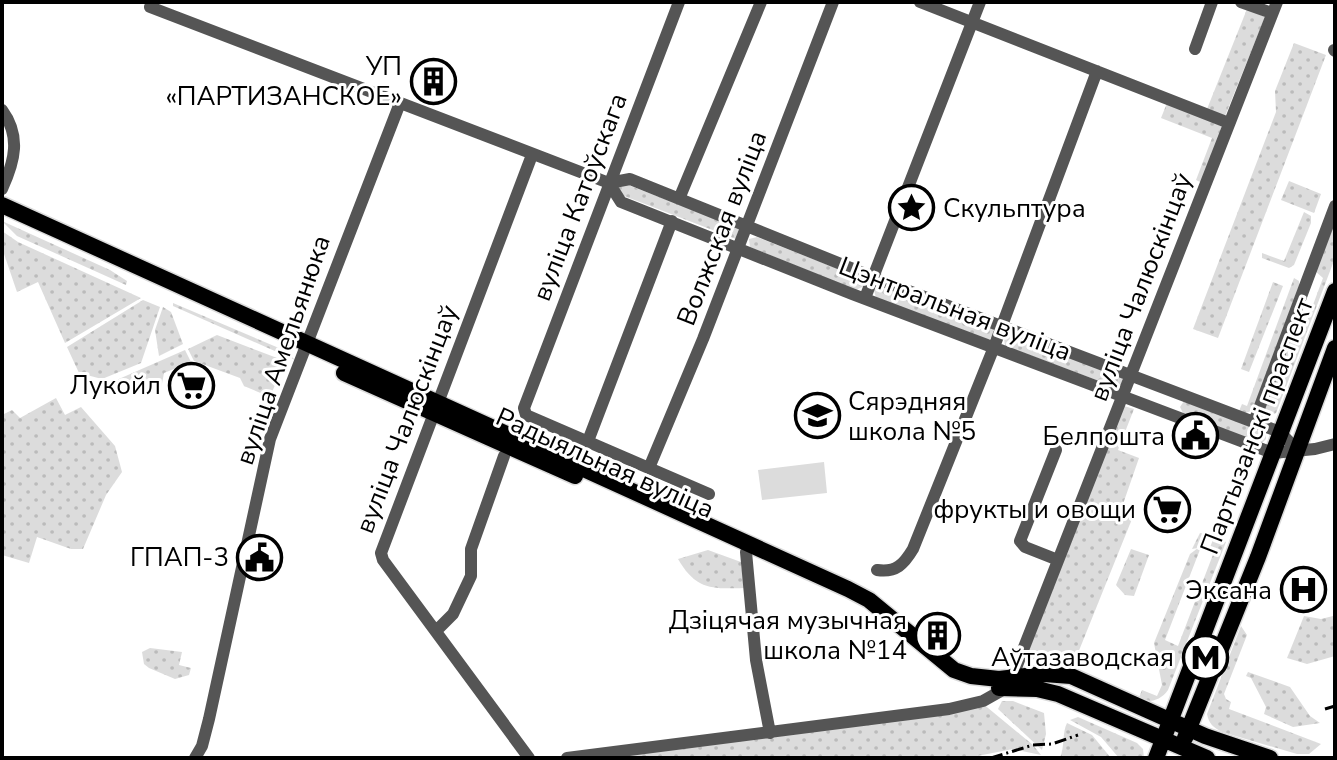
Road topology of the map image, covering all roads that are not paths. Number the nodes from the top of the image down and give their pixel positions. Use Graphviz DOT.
graph roads {
  1 [pos="679,2"];
  2 [pos="761,2"];
  3 [pos="833,2"];
  4 [pos="920,2"];
  5 [pos="980,2"];
  6 [pos="1212,2"];
  7 [pos="1241,2"];
  8 [pos="150,7"];
  9 [pos="1275,8"];
  10 [pos="972,22"];
  11 [pos="1195,49"];
  12 [pos="1097,71"];
  13 [pos="400,103"];
  14 [pos="2,110"];
  15 [pos="1229,123"];
  16 [pos="532,155"];
  17 [pos="609,183"];
  18 [pos="2,189"];
  19 [pos="679,199"];
  20 [pos="2,205"];
  21 [pos="1335,206"];
  22 [pos="2,216"];
  23 [pos="672,221"];
  24 [pos="747,225"];
  25 [pos="739,247"];
  26 [pos="874,276"];
  27 [pos="1335,291"];
  28 [pos="865,298"];
  29 [pos="1001,326"];
  30 [pos="994,347"];
  31 [pos="1335,348"];
  32 [pos="305,350"];
  33 [pos="1131,374"];
  34 [pos="1122,396"];
  35 [pos="435,407"];
  36 [pos="1254,422"];
  37 [pos="1280,432"];
  38 [pos="588,441"];
  39 [pos="1335,444"];
  40 [pos="1056,450"];
  41 [pos="1297,450"];
  42 [pos="1273,453"];
  43 [pos="504,456"];
  44 [pos="649,468"];
  45 [pos="709,494"];
  46 [pos="746,552"];
  47 [pos="1058,560"];
  48 [pos="877,570"];
  49 [pos="436,631"];
  50 [pos="1009,683"];
  51 [pos="1170,721"];
  52 [pos="1189,729"];
  53 [pos="770,733"];
  54 [pos="1163,740"];
  55 [pos="1179,753"];
  56 [pos="195,758"];
  57 [pos="529,758"];
  58 [pos="567,758"];
  59 [pos="1156,758"];
  60 [pos="1207,758"];
  61 [pos="1270,758"];
  1 -- 17 [label="street, вуліца Катоўскага"];
  2 -- 19 [label="street"];
  3 -- 24 [label="street, Волжская вуліца"];
  4 -- 10 [label="street"];
  5 -- 10 [label="street"];
  6 -- 11 [label="street"];
  7 -- 9 [label="street"];
  8 -- 13 [label="street, Цэнтральная вуліца"];
  9 -- 15 [label="street, вуліца Чалюскінцаў"];
  10 -- 12 [label="street"];
  10 -- 26 [label="street"];
  12 -- 15 [label="street"];
  12 -- 29 [label="street"];
  13 -- 16 [label="street, Цэнтральная вуліца"];
  13 -- 32 [label="street, вуліца Амельянюка"];
  14 -- 18 [label="street"];
  15 -- 33 [label="street, вуліца Чалюскінцаў"];
  16 -- 17 [label="street, Цэнтральная вуліца"];
  16 -- 35 [label="street, вуліца Чалюскінцаў"];
  17 -- 19 [label="street, Цэнтральная вуліца"];
  17 -- 23 [label="street, Цэнтральная вуліца"];
  17 -- 38 [label="street, вуліца Катоўскага"];
  19 -- 24 [label="street, Цэнтральная вуліца"];
  20 -- 32 [label="main road, Радыяльная вуліца"];
  21 -- 36 [label="street"];
  22 -- 32 [label="main road, Радыяльная вуліца"];
  23 -- 25 [label="street, Цэнтральная вуліца"];
  23 -- 38 [label="street"];
  24 -- 25 [label="street, Волжская вуліца"];
  24 -- 26 [label="street, Цэнтральная вуліца"];
  25 -- 28 [label="street, Цэнтральная вуліца"];
  25 -- 44 [label="street, Волжская вуліца"];
  26 -- 28 [label="street"];
  26 -- 29 [label="street, Цэнтральная вуліца"];
  27 -- 37 [label="main road, Партызанскі праспект"];
  28 -- 30 [label="street, Цэнтральная вуліца"];
  29 -- 30 [label="street"];
  29 -- 33 [label="street, Цэнтральная вуліца"];
  30 -- 34 [label="street, Цэнтральная вуліца"];
  30 -- 48 [label="street"];
  31 -- 41 [label="main road, Партызанскі праспект"];
  32 -- 35 [label="main road, Радыяльная вуліца"];
  32 -- 56 [label="street, вуліца Амельянюка"];
  33 -- 34 [label="street, вуліца Чалюскінцаў"];
  33 -- 36 [label="street, Цэнтральная вуліца"];
  34 -- 42 [label="street, Цэнтральная вуліца"];
  34 -- 47 [label="street, вуліца Чалюскінцаў"];
  35 -- 46 [label="main road, Радыяльная вуліца"];
  35 -- 49 [label="street, вуліца Чалюскінцаў"];
  35 -- 50 [label="main road, Радыяльная вуліца"];
  36 -- 37 [label="street, Цэнтральная вуліца"];
  37 -- 41 [label="street, Цэнтральная вуліца"];
  37 -- 42 [label="main road, Партызанскі праспект"];
  38 -- 44 [label="street"];
  39 -- 41 [label="street, Цэнтральная вуліца"];
  40 -- 47 [label="street"];
  41 -- 42 [label="street, Цэнтральная вуліца"];
  41 -- 52 [label="main road, Партызанскі праспект"];
  42 -- 51 [label="main road, Партызанскі праспект"];
  43 -- 49 [label="street"];
  44 -- 45 [label="street"];
  46 -- 50 [label="main road, Радыяльная вуліца"];
  46 -- 53 [label="street"];
  47 -- 50 [label="street, вуліца Чалюскінцаў"];
  49 -- 57 [label="street, вуліца Чалюскінцаў"];
  50 -- 51 [label="main road, Радыяльная вуліца"];
  50 -- 53 [label="street"];
  50 -- 54 [label="main road, Радыяльная вуліца"];
  51 -- 52 [label="main road, Радыяльная вуліца"];
  51 -- 54 [label="main road, Партызанскі праспект"];
  52 -- 55 [label="main road, Партызанскі праспект"];
  52 -- 61 [label="main road, Радыяльная вуліца"];
  53 -- 58 [label="street"];
  54 -- 55 [label="main road, Радыяльная вуліца"];
  54 -- 59 [label="main road, Партызанскі праспект"];
  55 -- 60 [label="main road, Радыяльная вуліца"];
}
